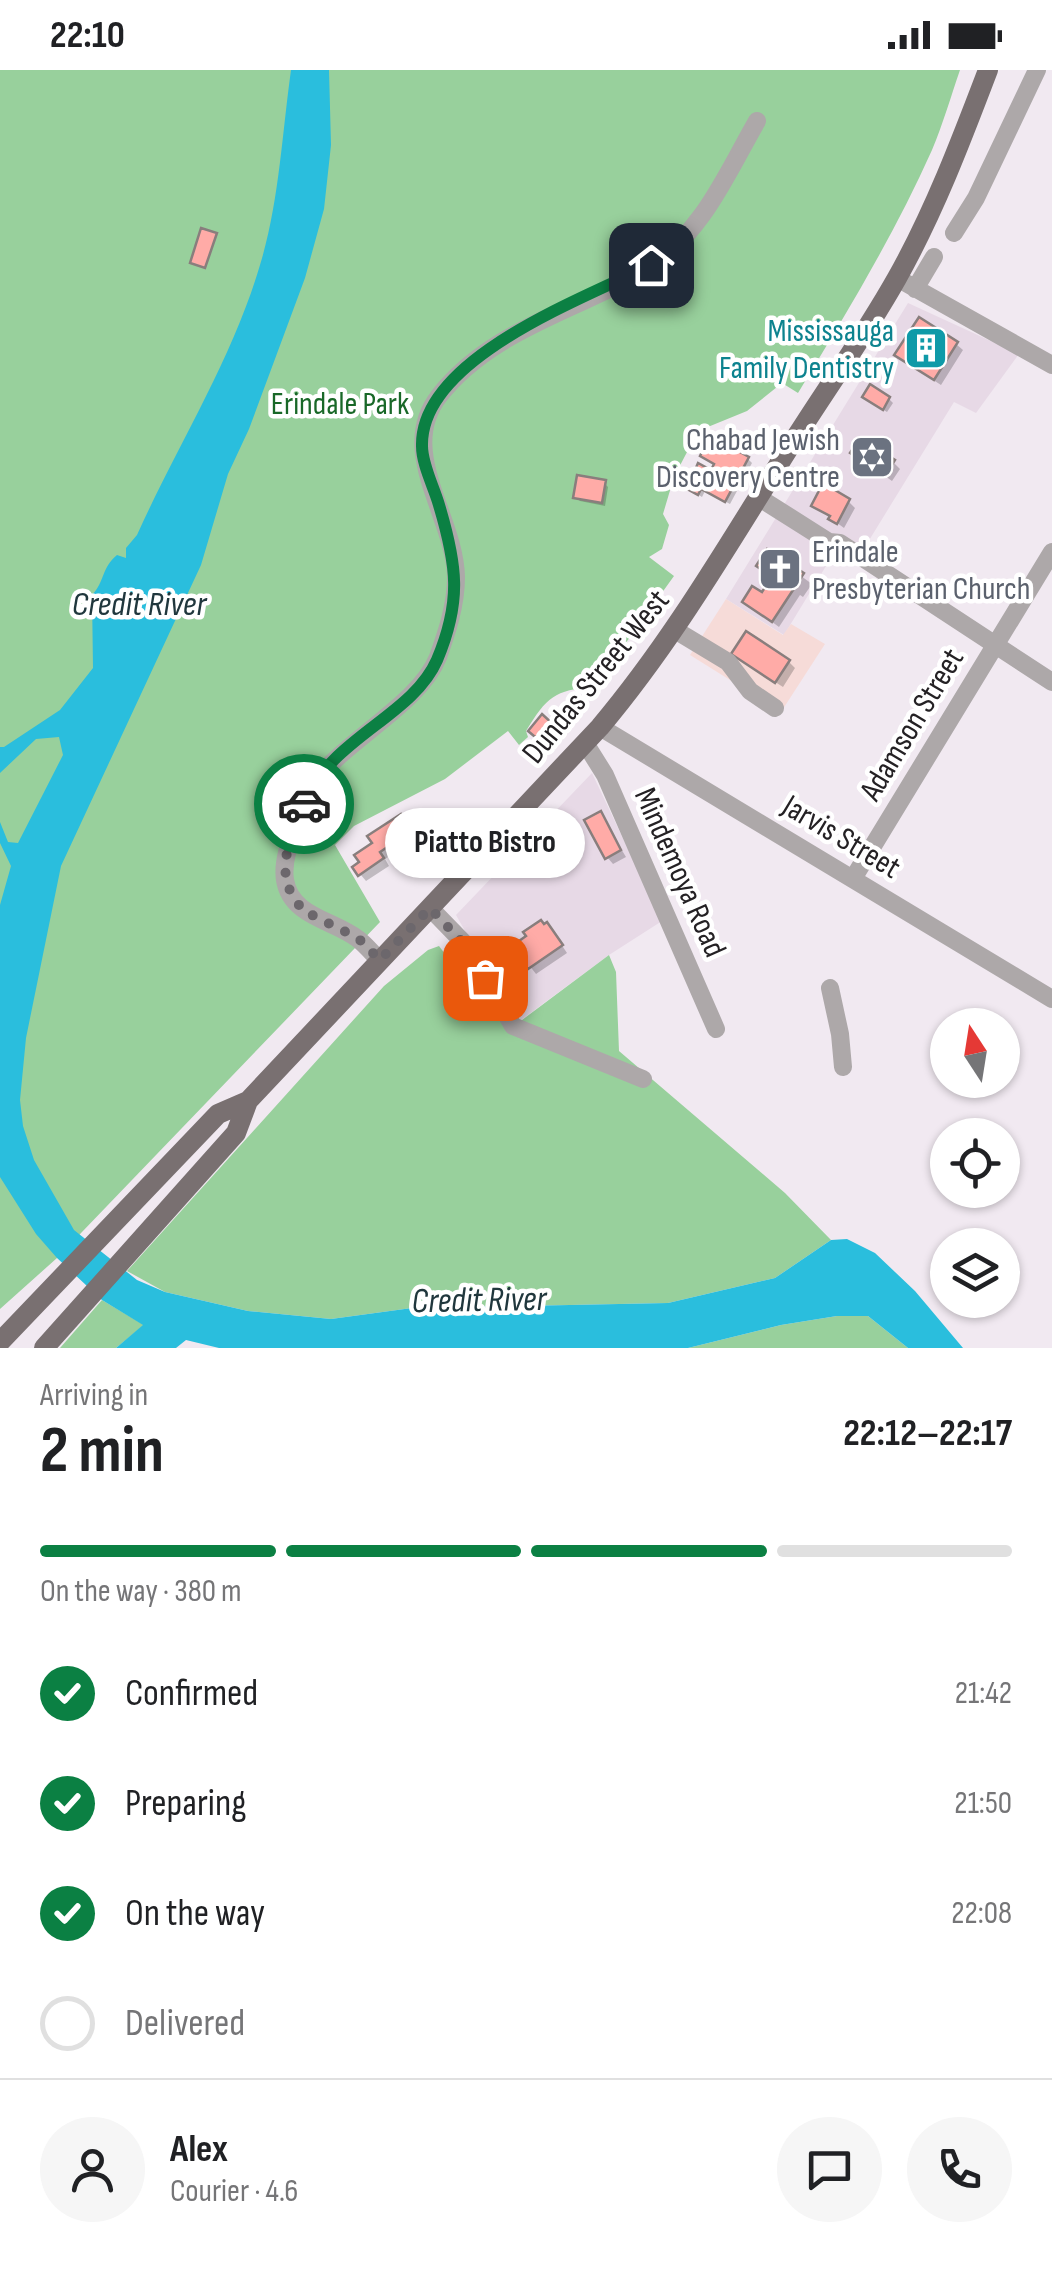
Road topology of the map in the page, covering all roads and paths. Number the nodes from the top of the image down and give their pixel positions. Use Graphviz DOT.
graph roads {
  1 [pos="988,70"];
  2 [pos="1037,70"];
  3 [pos="757,121"];
  4 [pos="954,233"];
  5 [pos="934,257"];
  6 [pos="906,284"];
  7 [pos="1052,366"];
  8 [pos="758,497"];
  9 [pos="1052,552"];
  10 [pos="675,630"];
  11 [pos="994,644"];
  12 [pos="1052,682"];
  13 [pos="774,708"];
  14 [pos="593,735"];
  15 [pos="854,877"];
  16 [pos="430,908"];
  17 [pos="380,960"];
  18 [pos="830,988"];
  19 [pos="1052,999"];
  20 [pos="716,1028"];
  21 [pos="843,1067"];
  22 [pos="643,1079"];
  23 [pos="248,1101"];
  24 [pos="0,1342"];
  25 [pos="44,1348"];
  1 -- 6 [label="main road, Dundas Street West"];
  2 -- 4 [label="street"];
  3 -- 17 [label="street"];
  5 -- 6 [label="street"];
  6 -- 7 [label="street"];
  6 -- 8 [label="main road, Dundas Street West"];
  8 -- 10 [label="main road, Dundas Street West"];
  8 -- 11 [label="street"];
  9 -- 11 [label="street, Adamson Street"];
  10 -- 13 [label="street"];
  10 -- 14 [label="main road, Dundas Street West"];
  11 -- 12 [label="street"];
  11 -- 15 [label="street, Adamson Street"];
  14 -- 15 [label="street, Jarvis Street"];
  14 -- 16 [label="main road, Dundas Street West"];
  14 -- 20 [label="street, Mindemoya Road"];
  15 -- 19 [label="street, Jarvis Street"];
  16 -- 17 [label="main road, Dundas Street West"];
  16 -- 22 [label="street"];
  17 -- 23 [label="main road, Dundas Street West"];
  18 -- 21 [label="street"];
  23 -- 24 [label="main road, Dundas Street West"];
  23 -- 25 [label="main road, Dundas Street West"];
}
